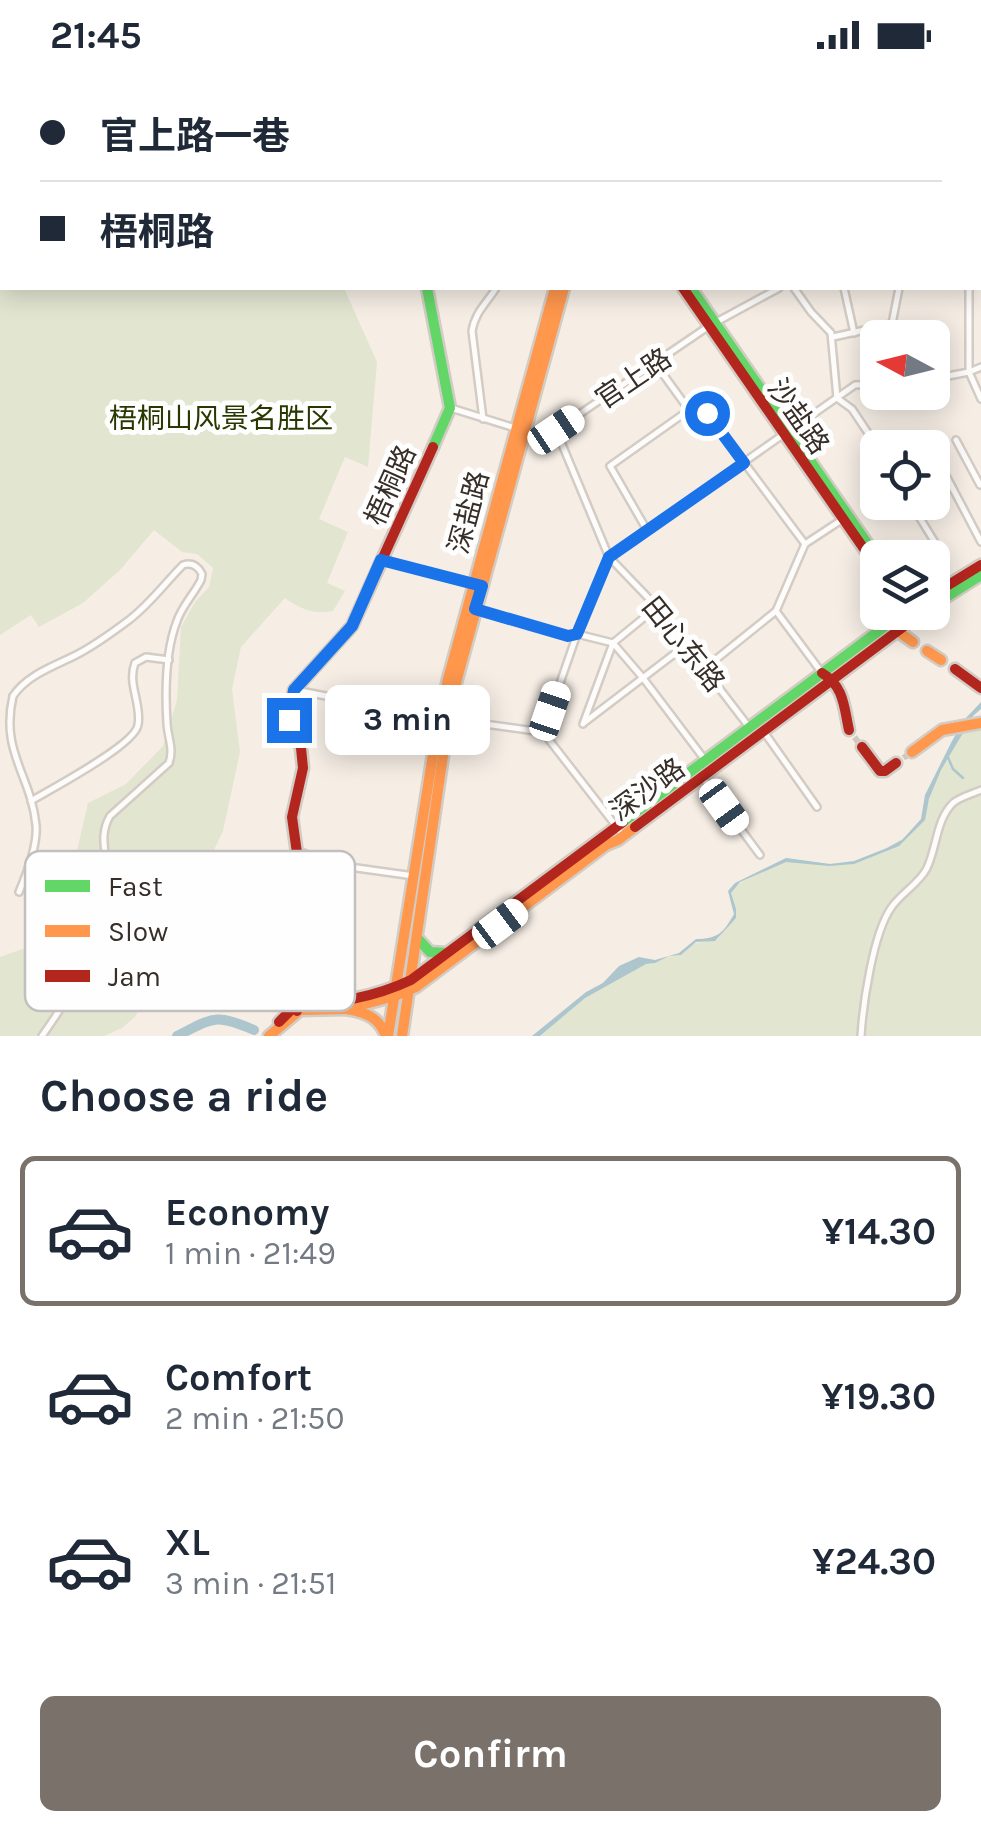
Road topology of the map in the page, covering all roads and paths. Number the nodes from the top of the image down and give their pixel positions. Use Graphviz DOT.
graph roads {
  1 [pos="426,290"];
  2 [pos="494,290"];
  3 [pos="554,290"];
  4 [pos="563,290"];
  5 [pos="688,290"];
  6 [pos="775,290"];
  7 [pos="795,290"];
  8 [pos="844,290"];
  9 [pos="900,290"];
  10 [pos="968,290"];
  11 [pos="712,324"];
  12 [pos="854,333"];
  13 [pos="832,338"];
  14 [pos="655,363"];
  15 [pos="981,367"];
  16 [pos="969,372"];
  17 [pos="950,376"];
  18 [pos="860,386"];
  19 [pos="837,398"];
  20 [pos="981,399"];
  21 [pos="450,408"];
  22 [pos="689,410"];
  23 [pos="483,419"];
  24 [pos="519,428"];
  25 [pos="556,430"];
  26 [pos="866,430"];
  27 [pos="787,432"];
  28 [pos="956,440"];
  29 [pos="744,463"];
  30 [pos="950,483"];
  31 [pos="980,485"];
  32 [pos="843,519"];
  33 [pos="644,524"];
  34 [pos="864,540"];
  35 [pos="981,542"];
  36 [pos="860,543"];
  37 [pos="804,544"];
  38 [pos="609,557"];
  39 [pos="381,560"];
  40 [pos="981,565"];
  41 [pos="981,576"];
  42 [pos="477,585"];
  43 [pos="950,585"];
  44 [pos="950,595"];
  45 [pos="656,607"];
  46 [pos="475,609"];
  47 [pos="776,611"];
  48 [pos="890,630"];
  49 [pos="900,630"];
  50 [pos="577,634"];
  51 [pos="913,642"];
  52 [pos="613,643"];
  53 [pos="686,645"];
  54 [pos="927,651"];
  55 [pos="168,660"];
  56 [pos="941,660"];
  57 [pos="704,669"];
  58 [pos="955,669"];
  59 [pos="827,676"];
  60 [pos="643,678"];
  61 [pos="981,688"];
  62 [pos="294,690"];
  63 [pos="443,718"];
  64 [pos="976,724"];
  65 [pos="1,726"];
  66 [pos="749,727"];
  67 [pos="849,730"];
  68 [pos="763,731"];
  69 [pos="543,732"];
  70 [pos="862,747"];
  71 [pos="912,752"];
  72 [pos="705,760"];
  73 [pos="896,763"];
  74 [pos="9,768"];
  75 [pos="702,777"];
  76 [pos="981,790"];
  77 [pos="31,801"];
  78 [pos="817,807"];
  79 [pos="620,831"];
  80 [pos="31,851"];
  81 [pos="105,851"];
  82 [pos="297,851"];
  83 [pos="760,855"];
  84 [pos="355,868"];
  85 [pos="25,871"];
  86 [pos="414,876"];
  87 [pos="19,892"];
  88 [pos="418,932"];
  89 [pos="447,953"];
  90 [pos="410,986"];
  91 [pos="396,992"];
  92 [pos="355,1000"];
  93 [pos="355,1006"];
  94 [pos="58,1011"];
  95 [pos="294,1011"];
  96 [pos="354,1011"];
  97 [pos="42,1036"];
  98 [pos="266,1036"];
  99 [pos="387,1036"];
  100 [pos="402,1036"];
  101 [pos="861,1036"];
  1 -- 21 [label="main road"];
  2 -- 23 [label="street"];
  3 -- 24 [label="main road, 深盐路"];
  4 -- 24 [label="main road, 深盐路"];
  5 -- 11 [label="main road, 沙盐路"];
  6 -- 11 [label="street, 官上路"];
  7 -- 13 [label="street"];
  8 -- 12 [label="street"];
  9 -- 12 [label="street"];
  10 -- 16 [label="street"];
  11 -- 14 [label="street, 官上路"];
  11 -- 27 [label="main road, 沙盐路"];
  12 -- 13 [label="street"];
  13 -- 19 [label="street"];
  14 -- 22 [label="street"];
  14 -- 25 [label="street, 官上路"];
  15 -- 16 [label="street"];
  16 -- 17 [label="street"];
  16 -- 20 [label="street"];
  18 -- 19 [label="street"];
  19 -- 26 [label="street"];
  19 -- 27 [label="street"];
  21 -- 23 [label="street"];
  21 -- 39 [label="main road, 梧桐路"];
  22 -- 29 [label="street"];
  22 -- 33 [label="street"];
  23 -- 24 [label="street"];
  24 -- 25 [label="street"];
  24 -- 42 [label="main road, 深盐路"];
  25 -- 38 [label="street, 田心东路"];
  27 -- 29 [label="street"];
  27 -- 32 [label="main road, 沙盐路"];
  27 -- 34 [label="main road, 沙盐路"];
  28 -- 31 [label="street"];
  29 -- 37 [label="street"];
  29 -- 38 [label="street"];
  30 -- 35 [label="street"];
  32 -- 36 [label="main road, 沙盐路"];
  32 -- 37 [label="street"];
  37 -- 47 [label="street"];
  38 -- 45 [label="street, 田心东路"];
  38 -- 50 [label="street"];
  39 -- 42 [label="street"];
  39 -- 62 [label="main road, 梧桐路"];
  40 -- 43 [label="main road"];
  41 -- 44 [label="main road"];
  42 -- 46 [label="main road, 深盐路"];
  42 -- 63 [label="main road, 深盐路"];
  45 -- 52 [label="street"];
  45 -- 53 [label="street, 田心东路"];
  46 -- 50 [label="street"];
  46 -- 63 [label="main road, 深盐路"];
  47 -- 57 [label="street"];
  47 -- 59 [label="street"];
  48 -- 59 [label="main road, 深沙路"];
  49 -- 51 [label="main road"];
  50 -- 52 [label="street"];
  50 -- 69 [label="street"];
  52 -- 60 [label="street"];
  52 -- 60 [label="street"];
  53 -- 57 [label="street, 田心东路"];
  53 -- 60 [label="street"];
  54 -- 56 [label="main road"];
  55 -- 65 [label="street"];
  55 -- 77 [label="street"];
  55 -- 81 [label="street"];
  57 -- 66 [label="street, 田心东路"];
  58 -- 61 [label="main road"];
  59 -- 66 [label="main road, 深沙路"];
  59 -- 67 [label="main road"];
  59 -- 68 [label="main road, 深沙路"];
  60 -- 72 [label="street"];
  62 -- 63 [label="street"];
  62 -- 82 [label="main road"];
  63 -- 69 [label="street"];
  63 -- 86 [label="main road, 深盐路"];
  63 -- 88 [label="main road, 深盐路"];
  64 -- 71 [label="main road"];
  66 -- 72 [label="main road, 深沙路"];
  68 -- 75 [label="main road, 深沙路"];
  68 -- 78 [label="street"];
  69 -- 79 [label="street"];
  70 -- 73 [label="main road"];
  72 -- 79 [label="main road, 深沙路"];
  74 -- 77 [label="street"];
  75 -- 79 [label="main road, 深沙路"];
  75 -- 83 [label="street"];
  76 -- 101 [label="street"];
  77 -- 80 [label="street"];
  79 -- 89 [label="main road, 深沙路"];
  79 -- 90 [label="main road, 深沙路"];
  84 -- 86 [label="street"];
  85 -- 87 [label="street"];
  86 -- 91 [label="main road, 深盐路"];
  88 -- 89 [label="main road"];
  88 -- 90 [label="main road, 深盐路"];
  89 -- 90 [label="main road, 深沙路"];
  90 -- 91 [label="main road, 深沙路"];
  90 -- 100 [label="main road, 深盐路"];
  91 -- 92 [label="main road"];
  91 -- 93 [label="main road"];
  91 -- 99 [label="main road, 深盐路"];
  94 -- 97 [label="street"];
  95 -- 98 [label="main road"];
  96 -- 99 [label="main road"];
}
